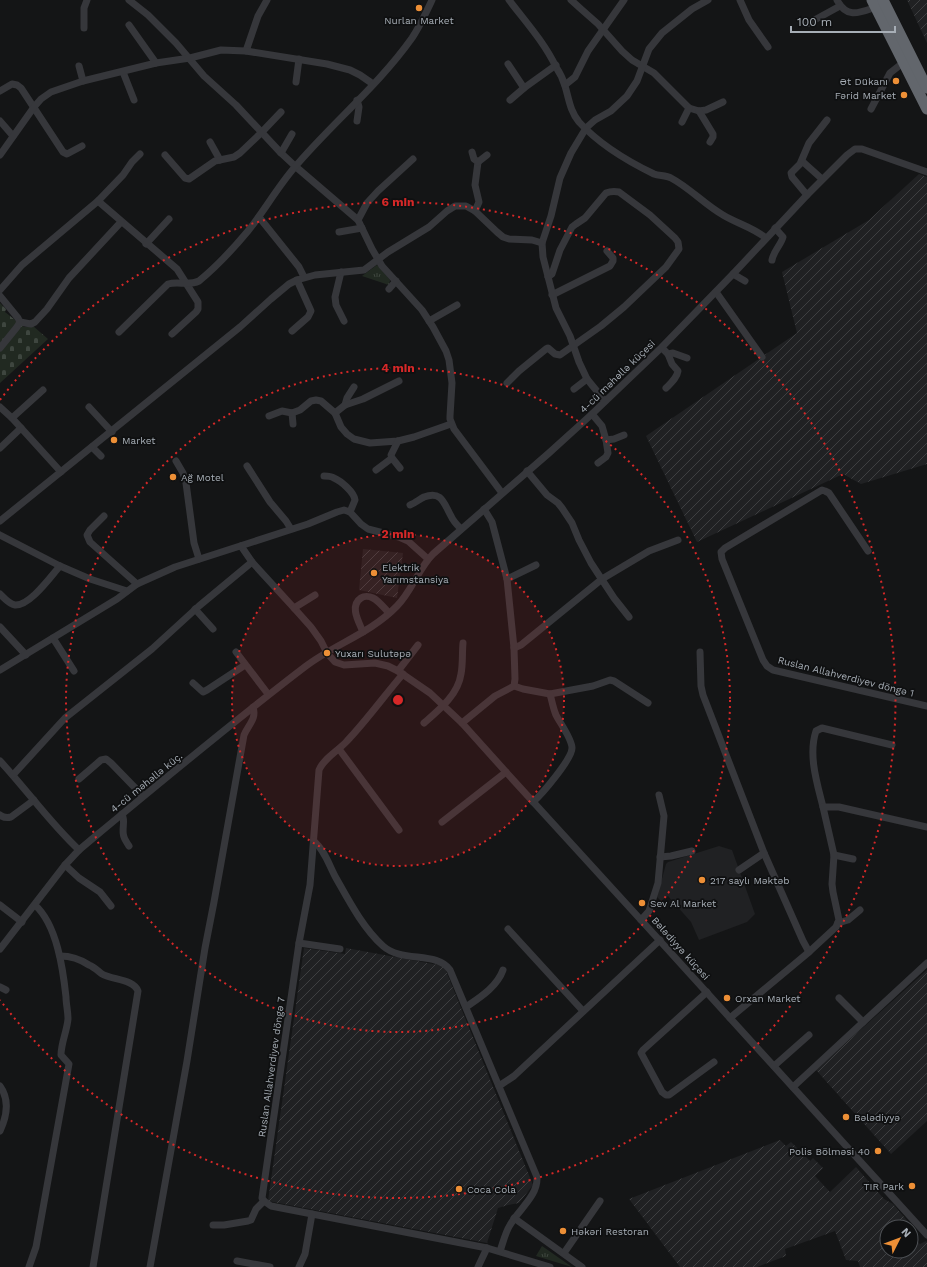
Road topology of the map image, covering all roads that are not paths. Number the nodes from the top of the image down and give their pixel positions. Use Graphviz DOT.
graph roads {
  1 [pos="87,0"];
  2 [pos="129,0"];
  3 [pos="267,0"];
  4 [pos="509,0"];
  5 [pos="572,0"];
  6 [pos="624,0"];
  7 [pos="708,0"];
  8 [pos="740,0"];
  9 [pos="429,1"];
  10 [pos="877,2"];
  11 [pos="838,3"];
  12 [pos="809,23"];
  13 [pos="129,25"];
  14 [pos="84,28"];
  15 [pos="603,29"];
  16 [pos="768,47"];
  17 [pos="246,51"];
  18 [pos="190,58"];
  19 [pos="299,59"];
  20 [pos="904,62"];
  21 [pos="156,63"];
  22 [pos="508,64"];
  23 [pos="556,65"];
  24 [pos="79,66"];
  25 [pos="642,66"];
  26 [pos="123,72"];
  27 [pos="83,81"];
  28 [pos="296,82"];
  29 [pos="374,84"];
  30 [pos="565,85"];
  31 [pos="524,88"];
  32 [pos="927,88"];
  33 [pos="0,91"];
  34 [pos="134,100"];
  35 [pos="357,100"];
  36 [pos="510,100"];
  37 [pos="723,102"];
  38 [pos="34,107"];
  39 [pos="689,108"];
  40 [pos="872,109"];
  41 [pos="927,109"];
  42 [pos="699,111"];
  43 [pos="281,112"];
  44 [pos="827,120"];
  45 [pos="0,121"];
  46 [pos="357,121"];
  47 [pos="682,122"];
  48 [pos="586,128"];
  49 [pos="261,133"];
  50 [pos="292,134"];
  51 [pos="13,136"];
  52 [pos="210,142"];
  53 [pos="710,142"];
  54 [pos="82,146"];
  55 [pos="472,152"];
  56 [pos="281,153"];
  57 [pos="140,154"];
  58 [pos="0,155"];
  59 [pos="165,155"];
  60 [pos="487,155"];
  61 [pos="413,159"];
  62 [pos="220,160"];
  63 [pos="802,161"];
  64 [pos="478,162"];
  65 [pos="295,166"];
  66 [pos="927,172"];
  67 [pos="822,179"];
  68 [pos="807,195"];
  69 [pos="98,201"];
  70 [pos="475,211"];
  71 [pos="259,217"];
  72 [pos="169,219"];
  73 [pos="358,220"];
  74 [pos="121,222"];
  75 [pos="362,228"];
  76 [pos="775,228"];
  77 [pos="339,232"];
  78 [pos="766,238"];
  79 [pos="542,243"];
  80 [pos="146,244"];
  81 [pos="607,250"];
  82 [pos="378,259"];
  83 [pos="772,260"];
  84 [pos="341,272"];
  85 [pos="733,274"];
  86 [pos="548,277"];
  87 [pos="301,278"];
  88 [pos="396,281"];
  89 [pos="745,281"];
  90 [pos="186,284"];
  91 [pos="389,289"];
  92 [pos="0,290"];
  93 [pos="716,292"];
  94 [pos="0,296"];
  95 [pos="552,296"];
  96 [pos="457,305"];
  97 [pos="344,321"];
  98 [pos="429,321"];
  99 [pos="20,322"];
  100 [pos="292,331"];
  101 [pos="119,332"];
  102 [pos="172,334"];
  103 [pos="573,346"];
  104 [pos="0,348"];
  105 [pos="661,348"];
  106 [pos="668,354"];
  107 [pos="762,357"];
  108 [pos="687,358"];
  109 [pos="587,379"];
  110 [pos="399,381"];
  111 [pos="507,383"];
  112 [pos="354,387"];
  113 [pos="666,388"];
  114 [pos="574,389"];
  115 [pos="43,390"];
  116 [pos="605,401"];
  117 [pos="345,405"];
  118 [pos="0,407"];
  119 [pos="89,408"];
  120 [pos="292,413"];
  121 [pos="335,413"];
  122 [pos="592,414"];
  123 [pos="269,416"];
  124 [pos="12,418"];
  125 [pos="293,424"];
  126 [pos="451,424"];
  127 [pos="21,428"];
  128 [pos="112,432"];
  129 [pos="624,434"];
  130 [pos="606,440"];
  131 [pos="398,441"];
  132 [pos="92,447"];
  133 [pos="0,448"];
  134 [pos="101,456"];
  135 [pos="392,458"];
  136 [pos="176,461"];
  137 [pos="598,463"];
  138 [pos="247,466"];
  139 [pos="400,468"];
  140 [pos="376,470"];
  141 [pos="528,471"];
  142 [pos="61,472"];
  143 [pos="324,476"];
  144 [pos="502,493"];
  145 [pos="410,505"];
  146 [pos="484,509"];
  147 [pos="350,512"];
  148 [pos="104,516"];
  149 [pos="0,521"];
  150 [pos="291,529"];
  151 [pos="460,529"];
  152 [pos="0,535"];
  153 [pos="678,540"];
  154 [pos="241,546"];
  155 [pos="868,551"];
  156 [pos="199,559"];
  157 [pos="428,559"];
  158 [pos="252,562"];
  159 [pos="536,565"];
  160 [pos="60,566"];
  161 [pos="507,579"];
  162 [pos="602,580"];
  163 [pos="137,584"];
  164 [pos="127,591"];
  165 [pos="0,594"];
  166 [pos="315,595"];
  167 [pos="294,608"];
  168 [pos="195,610"];
  169 [pos="389,613"];
  170 [pos="629,617"];
  171 [pos="0,627"];
  172 [pos="213,629"];
  173 [pos="363,632"];
  174 [pos="53,638"];
  175 [pos="463,643"];
  176 [pos="418,646"];
  177 [pos="514,648"];
  178 [pos="236,652"];
  179 [pos="700,652"];
  180 [pos="327,653"];
  181 [pos="26,655"];
  182 [pos="245,665"];
  183 [pos="0,670"];
  184 [pos="74,671"];
  185 [pos="401,672"];
  186 [pos="193,683"];
  187 [pos="514,686"];
  188 [pos="268,694"];
  189 [pos="550,694"];
  190 [pos="648,703"];
  191 [pos="444,705"];
  192 [pos="927,706"];
  193 [pos="253,707"];
  194 [pos="462,722"];
  195 [pos="424,723"];
  196 [pos="892,745"];
  197 [pos="339,749"];
  198 [pos="0,761"];
  199 [pos="506,772"];
  200 [pos="13,775"];
  201 [pos="78,779"];
  202 [pos="659,795"];
  203 [pos="143,796"];
  204 [pos="34,800"];
  205 [pos="533,802"];
  206 [pos="823,807"];
  207 [pos="122,814"];
  208 [pos="0,815"];
  209 [pos="442,822"];
  210 [pos="927,827"];
  211 [pos="399,830"];
  212 [pos="314,841"];
  213 [pos="129,846"];
  214 [pos="79,850"];
  215 [pos="692,851"];
  216 [pos="764,853"];
  217 [pos="834,855"];
  218 [pos="660,857"];
  219 [pos="853,859"];
  220 [pos="65,865"];
  221 [pos="739,870"];
  222 [pos="0,905"];
  223 [pos="35,905"];
  224 [pos="111,906"];
  225 [pos="860,910"];
  226 [pos="641,920"];
  227 [pos="22,922"];
  228 [pos="838,923"];
  229 [pos="508,929"];
  230 [pos="660,940"];
  231 [pos="300,943"];
  232 [pos="0,949"];
  233 [pos="340,949"];
  234 [pos="809,952"];
  235 [pos="60,956"];
  236 [pos="927,963"];
  237 [pos="502,970"];
  238 [pos="707,992"];
  239 [pos="839,998"];
  240 [pos="466,1007"];
  241 [pos="583,1011"];
  242 [pos="730,1018"];
  243 [pos="863,1022"];
  244 [pos="809,1034"];
  245 [pos="714,1062"];
  246 [pos="774,1066"];
  247 [pos="0,1086"];
  248 [pos="499,1086"];
  249 [pos="793,1087"];
  250 [pos="0,1131"];
  251 [pos="264,1201"];
  252 [pos="600,1201"];
  253 [pos="312,1214"];
  254 [pos="514,1218"];
  255 [pos="213,1225"];
  256 [pos="927,1235"];
  257 [pos="487,1248"];
  258 [pos="500,1251"];
  259 [pos="564,1253"];
  260 [pos="237,1261"];
  261 [pos="29,1267"];
  262 [pos="93,1267"];
  263 [pos="150,1267"];
  264 [pos="270,1267"];
  265 [pos="299,1267"];
  266 [pos="478,1267"];
  267 [pos="550,1267"];
  268 [pos="582,1267"];
  1 -- 14 [label="street"];
  2 -- 18 [label="street"];
  3 -- 17 [label="street"];
  4 -- 23 [label="street"];
  5 -- 15 [label="street"];
  6 -- 15 [label="street"];
  7 -- 25 [label="street"];
  8 -- 16 [label="street"];
  9 -- 29 [label="street"];
  10 -- 11 [label="street"];
  10 -- 20 [label="highway"];
  10 -- 32 [label="highway"];
  11 -- 12 [label="street"];
  13 -- 21 [label="street"];
  15 -- 25 [label="street"];
  15 -- 30 [label="street"];
  17 -- 18 [label="street"];
  17 -- 19 [label="street"];
  18 -- 21 [label="street"];
  18 -- 49 [label="street"];
  19 -- 28 [label="street"];
  19 -- 29 [label="street"];
  20 -- 40 [label="street"];
  20 -- 41 [label="highway"];
  21 -- 26 [label="street"];
  22 -- 31 [label="street"];
  23 -- 30 [label="street"];
  23 -- 31 [label="street"];
  24 -- 27 [label="street"];
  25 -- 39 [label="street"];
  25 -- 48 [label="street"];
  26 -- 27 [label="street"];
  26 -- 34 [label="street"];
  27 -- 38 [label="street"];
  29 -- 35 [label="street"];
  30 -- 48 [label="street"];
  31 -- 36 [label="street"];
  33 -- 38 [label="street"];
  35 -- 46 [label="street"];
  35 -- 65 [label="street"];
  37 -- 42 [label="street"];
  38 -- 51 [label="street"];
  38 -- 54 [label="street"];
  39 -- 42 [label="street"];
  39 -- 47 [label="street"];
  42 -- 53 [label="street"];
  43 -- 49 [label="street"];
  44 -- 63 [label="street"];
  45 -- 51 [label="street"];
  48 -- 78 [label="street"];
  48 -- 79 [label="street"];
  49 -- 56 [label="street"];
  49 -- 62 [label="street"];
  50 -- 56 [label="street"];
  51 -- 58 [label="street"];
  52 -- 62 [label="street"];
  55 -- 64 [label="street"];
  56 -- 65 [label="street"];
  57 -- 69 [label="street"];
  59 -- 62 [label="street"];
  60 -- 64 [label="street"];
  61 -- 73 [label="street"];
  63 -- 67 [label="street"];
  63 -- 68 [label="street"];
  64 -- 70 [label="street"];
  65 -- 71 [label="street"];
  65 -- 73 [label="street"];
  66 -- 67 [label="street, 4-cü məhəllə küçesi"];
  67 -- 68 [label="street, 4-cü məhəllə küçesi"];
  68 -- 76 [label="street, 4-cü məhəllə küçesi"];
  69 -- 74 [label="street"];
  69 -- 92 [label="street"];
  70 -- 79 [label="street"];
  70 -- 82 [label="street"];
  71 -- 87 [label="street"];
  71 -- 90 [label="street"];
  72 -- 80 [label="street"];
  73 -- 75 [label="street"];
  74 -- 80 [label="street"];
  74 -- 99 [label="street"];
  75 -- 77 [label="street"];
  75 -- 82 [label="street"];
  76 -- 78 [label="street, 4-cü məhəllə küçesi"];
  76 -- 83 [label="street"];
  78 -- 85 [label="street, 4-cü məhəllə küçesi"];
  79 -- 86 [label="street"];
  80 -- 90 [label="street"];
  81 -- 95 [label="street"];
  82 -- 84 [label="street"];
  82 -- 88 [label="street"];
  84 -- 87 [label="street"];
  84 -- 97 [label="street"];
  85 -- 89 [label="street"];
  85 -- 93 [label="street, 4-cü məhəllə küçesi"];
  86 -- 95 [label="street"];
  86 -- 103 [label="street"];
  87 -- 100 [label="street"];
  87 -- 128 [label="street"];
  88 -- 91 [label="street"];
  88 -- 98 [label="street"];
  90 -- 101 [label="street"];
  90 -- 102 [label="street"];
  93 -- 105 [label="street, 4-cü məhəllə küçesi"];
  93 -- 107 [label="street"];
  94 -- 99 [label="street"];
  95 -- 103 [label="street"];
  96 -- 98 [label="street"];
  98 -- 126 [label="street"];
  99 -- 104 [label="street"];
  103 -- 109 [label="street"];
  103 -- 111 [label="street"];
  105 -- 106 [label="street"];
  105 -- 116 [label="street, 4-cü məhəllə küçesi"];
  106 -- 108 [label="street"];
  106 -- 113 [label="street"];
  109 -- 114 [label="street"];
  109 -- 116 [label="street"];
  110 -- 117 [label="street"];
  112 -- 117 [label="street"];
  115 -- 124 [label="street"];
  116 -- 122 [label="street, 4-cü məhəllə küçesi"];
  117 -- 121 [label="street"];
  118 -- 124 [label="street"];
  119 -- 128 [label="street"];
  120 -- 121 [label="street"];
  120 -- 123 [label="street"];
  120 -- 125 [label="street"];
  121 -- 131 [label="street"];
  122 -- 130 [label="street"];
  122 -- 141 [label="street, 4-cü məhəllə küçesi"];
  124 -- 127 [label="street"];
  126 -- 131 [label="street"];
  126 -- 144 [label="street"];
  127 -- 133 [label="street"];
  127 -- 142 [label="street"];
  128 -- 132 [label="street"];
  129 -- 130 [label="street"];
  130 -- 137 [label="street"];
  131 -- 135 [label="street"];
  132 -- 134 [label="street"];
  132 -- 142 [label="street"];
  135 -- 139 [label="street"];
  135 -- 140 [label="street"];
  136 -- 156 [label="street"];
  138 -- 150 [label="street"];
  141 -- 144 [label="street, 4-cü məhəllə küçesi"];
  141 -- 162 [label="street"];
  142 -- 149 [label="street"];
  143 -- 147 [label="street"];
  144 -- 146 [label="street, 4-cü məhəllə küçesi"];
  145 -- 151 [label="street"];
  146 -- 151 [label="street, 4-cü məhəllə küçesi"];
  146 -- 161 [label="street"];
  147 -- 150 [label="street"];
  147 -- 157 [label="street"];
  148 -- 163 [label="street"];
  150 -- 154 [label="street"];
  151 -- 157 [label="street, 4-cü məhəllə küçesi"];
  152 -- 160 [label="street"];
  153 -- 162 [label="street"];
  154 -- 156 [label="street"];
  154 -- 158 [label="street"];
  155 -- 192 [label="street, Ruslan Allahverdiyev döngə 1"];
  156 -- 163 [label="street"];
  157 -- 169 [label="street, 4-cü məhəllə küçesi"];
  158 -- 167 [label="street"];
  158 -- 168 [label="street"];
  159 -- 161 [label="street"];
  160 -- 164 [label="street"];
  160 -- 165 [label="street"];
  161 -- 177 [label="street"];
  162 -- 170 [label="street"];
  162 -- 177 [label="street"];
  163 -- 164 [label="street"];
  164 -- 174 [label="street"];
  166 -- 167 [label="street"];
  167 -- 180 [label="street"];
  168 -- 172 [label="street"];
  168 -- 200 [label="street"];
  169 -- 173 [label="street, 4-cü məhəllə küçesi"];
  169 -- 173 [label="street"];
  171 -- 181 [label="street"];
  173 -- 180 [label="street, 4-cü məhəllə küçesi"];
  174 -- 181 [label="street"];
  174 -- 184 [label="street"];
  175 -- 191 [label="street"];
  176 -- 185 [label="street, Ruslan Allahverdiyev döngə 7"];
  177 -- 187 [label="street"];
  178 -- 182 [label="street"];
  179 -- 216 [label="street"];
  180 -- 185 [label="street, Bələdiyyə küçəsi"];
  180 -- 188 [label="street, 4-cü məhəllə küç."];
  181 -- 183 [label="street"];
  182 -- 186 [label="street"];
  182 -- 188 [label="street"];
  185 -- 191 [label="street, Bələdiyyə küçəsi"];
  185 -- 197 [label="street, Ruslan Allahverdiyev döngə 7"];
  187 -- 189 [label="street"];
  187 -- 194 [label="street"];
  188 -- 193 [label="street, 4-cü məhəllə küç."];
  189 -- 190 [label="street"];
  189 -- 205 [label="street"];
  191 -- 194 [label="street, Bələdiyyə küçəsi"];
  191 -- 195 [label="street"];
  193 -- 203 [label="street, 4-cü məhəllə küç."];
  193 -- 263 [label="street"];
  194 -- 199 [label="street, Bələdiyyə küçəsi"];
  196 -- 206 [label="street"];
  197 -- 211 [label="street"];
  197 -- 212 [label="street, Ruslan Allahverdiyev döngə 7"];
  198 -- 200 [label="street"];
  199 -- 205 [label="street, Bələdiyyə küçəsi"];
  199 -- 209 [label="street"];
  200 -- 204 [label="street"];
  201 -- 203 [label="street"];
  202 -- 218 [label="street"];
  203 -- 207 [label="street, 4-cü məhəllə küç."];
  204 -- 208 [label="street"];
  204 -- 214 [label="street"];
  205 -- 226 [label="street, Bələdiyyə küçəsi"];
  206 -- 210 [label="street"];
  206 -- 217 [label="street"];
  207 -- 213 [label="street"];
  207 -- 214 [label="street, 4-cü məhəllə küç."];
  212 -- 231 [label="street, Ruslan Allahverdiyev döngə 7"];
  212 -- 240 [label="street"];
  214 -- 220 [label="street, 4-cü məhəllə küç."];
  215 -- 218 [label="street"];
  216 -- 221 [label="street"];
  216 -- 234 [label="street"];
  217 -- 219 [label="street"];
  217 -- 228 [label="street"];
  218 -- 226 [label="street"];
  220 -- 223 [label="street, 4-cü məhəllə küç."];
  220 -- 224 [label="street"];
  222 -- 227 [label="street"];
  223 -- 227 [label="street, 4-cü məhəllə küç."];
  223 -- 235 [label="street"];
  225 -- 228 [label="street"];
  226 -- 230 [label="street, Bələdiyyə küçəsi"];
  227 -- 232 [label="street, 4-cü məhəllə küç."];
  228 -- 234 [label="street"];
  229 -- 241 [label="street"];
  230 -- 238 [label="street, Bələdiyyə küçəsi"];
  230 -- 241 [label="street"];
  231 -- 233 [label="street"];
  231 -- 251 [label="street, Ruslan Allahverdiyev döngə 7"];
  234 -- 242 [label="street"];
  235 -- 261 [label="street"];
  235 -- 262 [label="street"];
  236 -- 243 [label="street"];
  237 -- 240 [label="street"];
  238 -- 242 [label="street, Bələdiyyə küçəsi"];
  238 -- 245 [label="street"];
  239 -- 243 [label="street"];
  240 -- 248 [label="street"];
  241 -- 248 [label="street"];
  242 -- 246 [label="street, Bələdiyyə küçəsi"];
  243 -- 249 [label="street"];
  244 -- 246 [label="street"];
  246 -- 249 [label="street, Bələdiyyə küçəsi"];
  247 -- 250 [label="street"];
  248 -- 254 [label="street"];
  249 -- 256 [label="street, Bələdiyyə küçəsi"];
  251 -- 253 [label="street"];
  251 -- 255 [label="street"];
  252 -- 259 [label="street"];
  253 -- 257 [label="street"];
  253 -- 265 [label="street"];
  254 -- 258 [label="street"];
  254 -- 259 [label="street"];
  257 -- 258 [label="street"];
  257 -- 266 [label="street"];
  258 -- 267 [label="street"];
  259 -- 268 [label="street"];
  260 -- 264 [label="street"];
}
